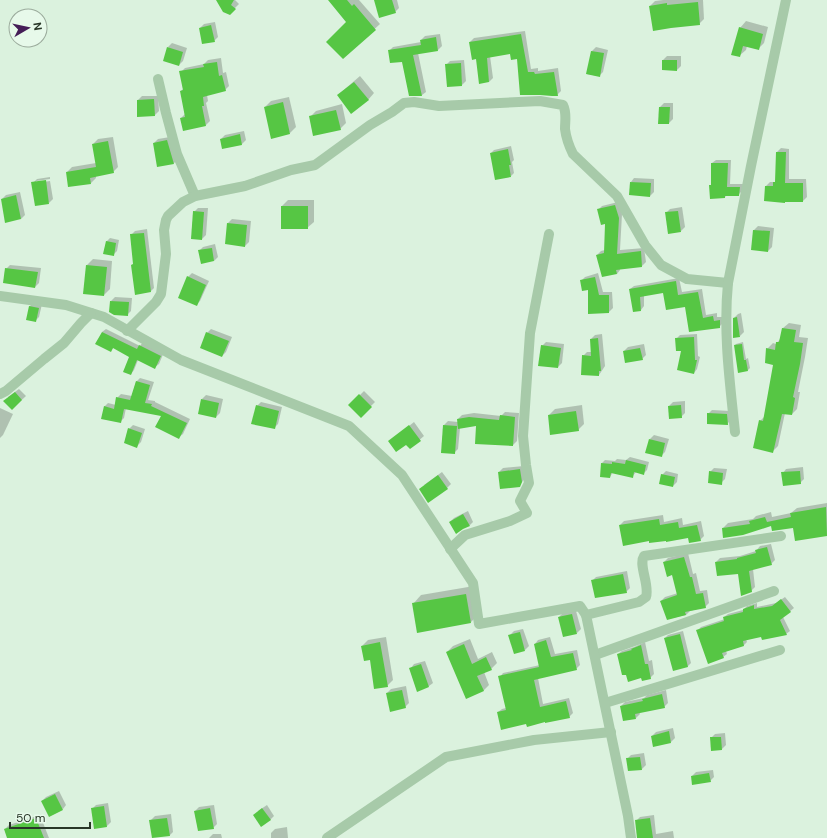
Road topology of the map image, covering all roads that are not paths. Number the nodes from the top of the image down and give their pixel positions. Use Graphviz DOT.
graph roads {
  1 [pos="786,0"];
  2 [pos="158,79"];
  3 [pos="195,196"];
  4 [pos="549,234"];
  5 [pos="728,283"];
  6 [pos="0,296"];
  7 [pos="91,313"];
  8 [pos="127,331"];
  9 [pos="0,394"];
  10 [pos="735,432"];
  11 [pos="781,536"];
  12 [pos="450,549"];
  13 [pos="774,591"];
  14 [pos="586,615"];
  15 [pos="780,650"];
  16 [pos="595,655"];
  17 [pos="605,703"];
  18 [pos="611,732"];
  19 [pos="327,838"];
  20 [pos="631,838"];
  1 -- 5 [label="street"];
  2 -- 3 [label="street"];
  3 -- 5 [label="street"];
  3 -- 8 [label="street"];
  4 -- 12 [label="street"];
  5 -- 10 [label="street"];
  6 -- 7 [label="street"];
  7 -- 8 [label="street"];
  7 -- 9 [label="street"];
  8 -- 12 [label="street"];
  11 -- 14 [label="street"];
  12 -- 14 [label="street"];
  13 -- 16 [label="street"];
  14 -- 16 [label="street"];
  15 -- 17 [label="street"];
  16 -- 17 [label="street"];
  17 -- 18 [label="street"];
  18 -- 19 [label="street"];
  18 -- 20 [label="street"];
}
